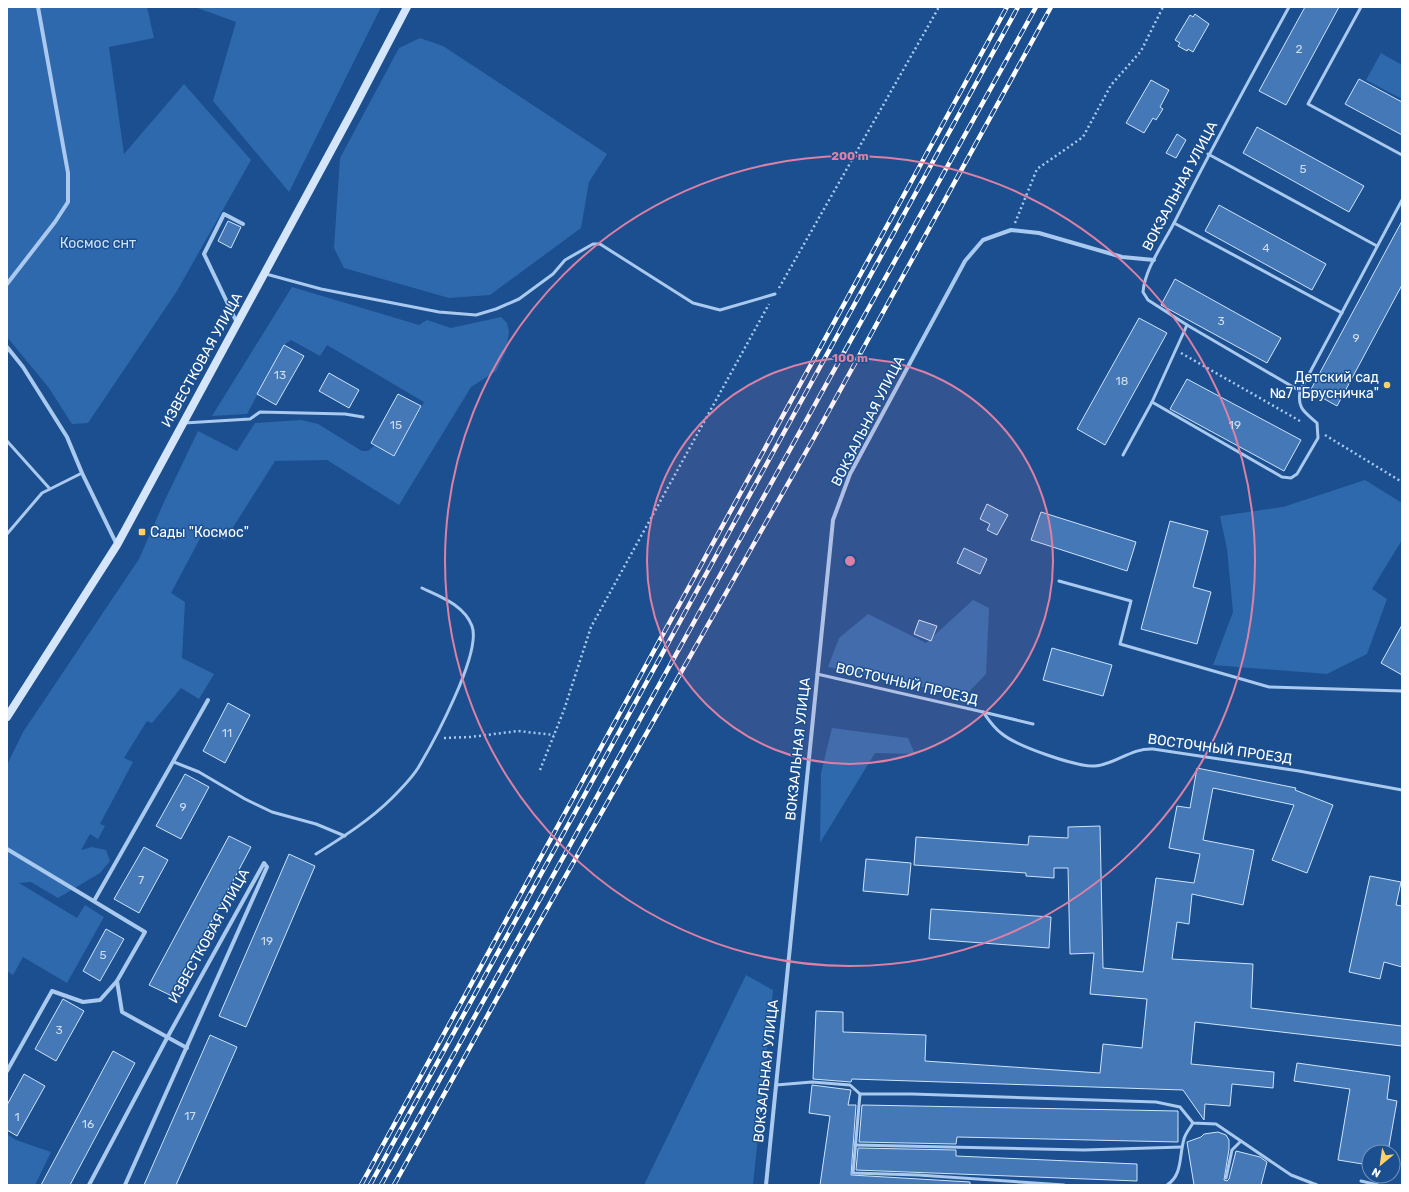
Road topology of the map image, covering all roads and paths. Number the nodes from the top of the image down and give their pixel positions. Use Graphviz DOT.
graph roads {
  1 [pos="38,7"];
  2 [pos="407,7"];
  3 [pos="939,7"];
  4 [pos="1163,7"];
  5 [pos="1288,7"];
  6 [pos="1361,7"];
  7 [pos="1208,154"];
  8 [pos="1402,155"];
  9 [pos="1402,200"];
  10 [pos="1174,223"];
  11 [pos="243,224"];
  12 [pos="1011,230"];
  13 [pos="1377,246"];
  14 [pos="1154,260"];
  15 [pos="264,274"];
  16 [pos="7,284"];
  17 [pos="775,294"];
  18 [pos="1342,313"];
  19 [pos="237,323"];
  20 [pos="1187,325"];
  21 [pos="7,347"];
  22 [pos="1176,350"];
  23 [pos="1300,391"];
  24 [pos="1152,402"];
  25 [pos="363,418"];
  26 [pos="182,423"];
  27 [pos="1319,431"];
  28 [pos="7,441"];
  29 [pos="1123,455"];
  30 [pos="82,473"];
  31 [pos="1402,482"];
  32 [pos="50,488"];
  33 [pos="7,534"];
  34 [pos="117,545"];
  35 [pos="1059,582"];
  36 [pos="422,588"];
  37 [pos="817,674"];
  38 [pos="1402,691"];
  39 [pos="208,700"];
  40 [pos="982,712"];
  41 [pos="7,717"];
  42 [pos="1033,724"];
  43 [pos="554,735"];
  44 [pos="435,738"];
  45 [pos="174,762"];
  46 [pos="540,770"];
  47 [pos="1402,790"];
  48 [pos="345,836"];
  49 [pos="7,848"];
  50 [pos="316,854"];
  51 [pos="94,901"];
  52 [pos="117,981"];
  53 [pos="167,1038"];
  54 [pos="187,1048"];
  55 [pos="7,1071"];
  56 [pos="776,1085"];
  57 [pos="860,1094"];
  58 [pos="1193,1123"];
  59 [pos="1242,1141"];
  60 [pos="855,1145"];
  61 [pos="1182,1147"];
  62 [pos="1226,1178"];
  63 [pos="89,1185"];
  64 [pos="125,1185"];
  65 [pos="766,1185"];
  66 [pos="1064,1185"];
  67 [pos="1166,1185"];
  68 [pos="1317,1185"];
  1 -- 16 [label="street"];
  2 -- 15 [label="main road, ИЗВЕСТКОВАЯ УЛИЦА"];
  3 -- 17 [label="path"];
  4 -- 12 [label="path"];
  5 -- 7 [label="lane, ВОКЗАЛЬНАЯ УЛИЦА"];
  6 -- 8 [label="lane"];
  7 -- 10 [label="lane, ВОКЗАЛЬНАЯ УЛИЦА"];
  7 -- 13 [label="lane"];
  9 -- 13 [label="lane"];
  10 -- 14 [label="lane, ВОКЗАЛЬНАЯ УЛИЦА"];
  10 -- 18 [label="lane"];
  11 -- 19 [label="street"];
  12 -- 14 [label="street, ВОКЗАЛЬНАЯ УЛИЦА"];
  12 -- 37 [label="street, ВОКЗАЛЬНАЯ УЛИЦА"];
  13 -- 18 [label="lane"];
  14 -- 20 [label="lane"];
  15 -- 17 [label="lane"];
  15 -- 19 [label="main road, ИЗВЕСТКОВАЯ УЛИЦА"];
  17 -- 43 [label="path"];
  18 -- 23 [label="lane"];
  19 -- 26 [label="main road, ИЗВЕСТКОВАЯ УЛИЦА"];
  20 -- 22 [label="lane"];
  20 -- 23 [label="lane"];
  21 -- 30 [label="street"];
  22 -- 24 [label="lane"];
  22 -- 27 [label="path"];
  23 -- 27 [label="lane"];
  24 -- 27 [label="lane"];
  24 -- 29 [label="lane"];
  25 -- 26 [label="lane"];
  26 -- 34 [label="main road, ИЗВЕСТКОВАЯ УЛИЦА"];
  27 -- 31 [label="path"];
  28 -- 32 [label="lane"];
  30 -- 32 [label="lane"];
  30 -- 34 [label="street"];
  32 -- 33 [label="lane"];
  34 -- 41 [label="main road, ИЗВЕСТКОВАЯ УЛИЦА"];
  35 -- 38 [label="lane"];
  36 -- 44 [label="lane"];
  37 -- 40 [label="lane, ВОСТОЧНЫЙ ПРОЕЗД"];
  37 -- 56 [label="street, ВОКЗАЛЬНАЯ УЛИЦА"];
  39 -- 45 [label="street"];
  40 -- 42 [label="lane"];
  40 -- 47 [label="lane, ВОСТОЧНЫЙ ПРОЕЗД"];
  43 -- 44 [label="path"];
  43 -- 46 [label="path"];
  44 -- 48 [label="lane"];
  45 -- 48 [label="lane"];
  45 -- 51 [label="street"];
  48 -- 50 [label="lane"];
  49 -- 51 [label="street"];
  51 -- 52 [label="street"];
  52 -- 53 [label="street"];
  52 -- 55 [label="street"];
  53 -- 54 [label="street"];
  53 -- 54 [label="street, ИЗВЕСТКОВАЯ УЛИЦА"];
  53 -- 63 [label="street, ИЗВЕСТКОВАЯ УЛИЦА"];
  54 -- 64 [label="street, ИЗВЕСТКОВАЯ УЛИЦА"];
  56 -- 57 [label="lane"];
  56 -- 65 [label="street, ВОКЗАЛЬНАЯ УЛИЦА"];
  57 -- 58 [label="lane"];
  57 -- 60 [label="lane"];
  58 -- 59 [label="lane"];
  58 -- 61 [label="lane"];
  59 -- 62 [label="lane"];
  59 -- 68 [label="lane"];
  60 -- 61 [label="lane"];
  60 -- 66 [label="lane"];
  61 -- 67 [label="lane"];
}
